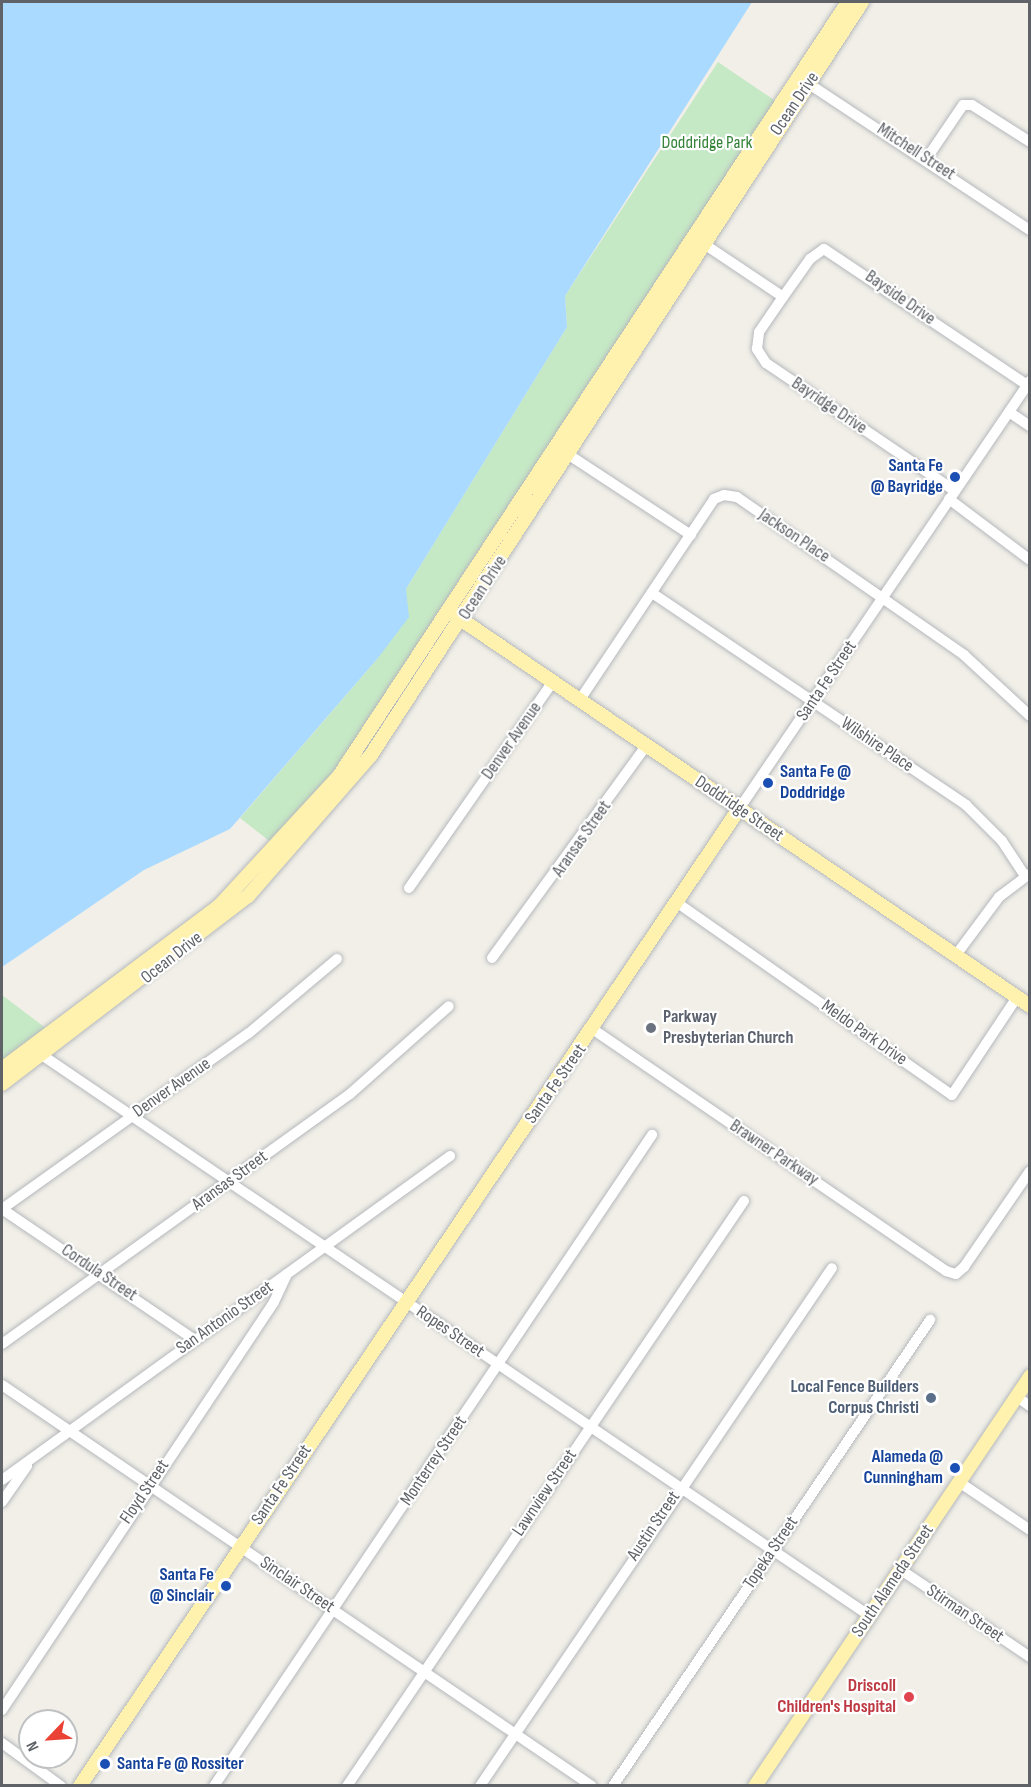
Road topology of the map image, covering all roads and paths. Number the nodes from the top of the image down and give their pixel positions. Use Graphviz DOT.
graph roads {
  1 [pos="848,2"];
  2 [pos="862,2"];
  3 [pos="839,29"];
  4 [pos="805,81"];
  5 [pos="1029,142"];
  6 [pos="927,158"];
  7 [pos="1029,230"];
  8 [pos="698,239"];
  9 [pos="783,297"];
  10 [pos="626,337"];
  11 [pos="638,345"];
  12 [pos="1028,383"];
  13 [pos="594,388"];
  14 [pos="606,395"];
  15 [pos="1009,412"];
  16 [pos="1029,426"];
  17 [pos="556,446"];
  18 [pos="569,455"];
  19 [pos="952,495"];
  20 [pos="691,535"];
  21 [pos="1029,560"];
  22 [pos="652,592"];
  23 [pos="883,597"];
  24 [pos="450,612"];
  25 [pos="463,621"];
  26 [pos="552,683"];
  27 [pos="579,701"];
  28 [pos="813,702"];
  29 [pos="1029,716"];
  30 [pos="646,746"];
  31 [pos="323,804"];
  32 [pos="739,809"];
  33 [pos="1027,875"];
  34 [pos="409,888"];
  35 [pos="679,904"];
  36 [pos="956,956"];
  37 [pos="492,958"];
  38 [pos="337,959"];
  39 [pos="1017,997"];
  40 [pos="449,1006"];
  41 [pos="1029,1006"];
  42 [pos="594,1030"];
  43 [pos="37,1051"];
  44 [pos="2,1070"];
  45 [pos="2,1084"];
  46 [pos="132,1115"];
  47 [pos="652,1135"];
  48 [pos="450,1156"];
  49 [pos="1029,1171"];
  50 [pos="229,1183"];
  51 [pos="744,1201"];
  52 [pos="2,1209"];
  53 [pos="325,1247"];
  54 [pos="832,1268"];
  55 [pos="101,1274"];
  56 [pos="288,1274"];
  57 [pos="406,1303"];
  58 [pos="930,1320"];
  59 [pos="195,1340"];
  60 [pos="2,1344"];
  61 [pos="499,1364"];
  62 [pos="1029,1376"];
  63 [pos="2,1385"];
  64 [pos="1016,1396"];
  65 [pos="1029,1406"];
  66 [pos="591,1426"];
  67 [pos="65,1430"];
  68 [pos="31,1461"];
  69 [pos="2,1480"];
  70 [pos="959,1482"];
  71 [pos="149,1485"];
  72 [pos="679,1488"];
  73 [pos="2,1502"];
  74 [pos="1029,1530"];
  75 [pos="240,1546"];
  76 [pos="773,1551"];
  77 [pos="901,1570"];
  78 [pos="334,1610"];
  79 [pos="870,1616"];
  80 [pos="1029,1657"];
  81 [pos="423,1672"];
  82 [pos="2,1710"];
  83 [pos="515,1733"];
  84 [pos="2,1743"];
  85 [pos="62,1785"];
  86 [pos="80,1785"];
  87 [pos="214,1785"];
  88 [pos="346,1785"];
  89 [pos="480,1785"];
  90 [pos="592,1785"];
  91 [pos="613,1785"];
  92 [pos="755,1785"];
  1 -- 3 [label="main road, Ocean Drive"];
  2 -- 3 [label="main road, Ocean Drive"];
  3 -- 4 [label="main road, Ocean Drive"];
  4 -- 6 [label="street, Mitchell Street"];
  4 -- 8 [label="main road, Ocean Drive"];
  5 -- 6 [label="street"];
  6 -- 7 [label="street, Mitchell Street"];
  8 -- 9 [label="street"];
  8 -- 10 [label="main road, Ocean Drive"];
  8 -- 11 [label="main road, Ocean Drive"];
  9 -- 12 [label="street, Bayside Drive"];
  9 -- 19 [label="street, Bayridge Drive"];
  10 -- 11 [label="main road"];
  10 -- 13 [label="main road, Ocean Drive"];
  11 -- 14 [label="main road, Ocean Drive"];
  12 -- 15 [label="street, Santa Fe Street"];
  13 -- 14 [label="main road"];
  13 -- 17 [label="main road, Ocean Drive"];
  14 -- 18 [label="main road, Ocean Drive"];
  15 -- 16 [label="street"];
  15 -- 19 [label="street, Santa Fe Street"];
  17 -- 18 [label="street"];
  17 -- 24 [label="main road, Ocean Drive"];
  18 -- 20 [label="street"];
  18 -- 25 [label="main road, Ocean Drive"];
  19 -- 21 [label="street, Bayridge Drive"];
  19 -- 23 [label="street, Santa Fe Street"];
  20 -- 22 [label="street"];
  20 -- 23 [label="street, Jackson Place"];
  22 -- 27 [label="street"];
  22 -- 28 [label="street, Wilshire Place"];
  23 -- 28 [label="street, Santa Fe Street"];
  23 -- 29 [label="street, Jackson Place"];
  24 -- 25 [label="main road, Doddridge Street"];
  24 -- 31 [label="main road, Ocean Drive"];
  25 -- 26 [label="main road, Doddridge Street"];
  25 -- 31 [label="main road, Ocean Drive"];
  26 -- 27 [label="main road, Doddridge Street"];
  26 -- 34 [label="street, Denver Avenue"];
  27 -- 30 [label="main road, Doddridge Street"];
  28 -- 32 [label="street, Santa Fe Street"];
  28 -- 33 [label="street, Wilshire Place"];
  30 -- 32 [label="main road, Doddridge Street"];
  30 -- 37 [label="street, Aransas Street"];
  31 -- 43 [label="main road, Ocean Drive"];
  32 -- 35 [label="main road, Santa Fe Street"];
  32 -- 36 [label="main road, Doddridge Street"];
  33 -- 36 [label="street"];
  35 -- 39 [label="street, Meldo Park Drive"];
  35 -- 42 [label="main road, Santa Fe Street"];
  36 -- 39 [label="main road, Doddridge Street"];
  38 -- 46 [label="street, Denver Avenue"];
  39 -- 41 [label="main road, Doddridge Street"];
  40 -- 50 [label="street, Aransas Street"];
  42 -- 49 [label="street, Brawner Parkway"];
  42 -- 57 [label="main road, Santa Fe Street"];
  43 -- 44 [label="main road, Ocean Drive"];
  43 -- 45 [label="main road, Ocean Drive"];
  43 -- 46 [label="street, Ropes Street"];
  46 -- 50 [label="street, Ropes Street"];
  46 -- 52 [label="street, Denver Avenue"];
  47 -- 61 [label="street, Monterrey Street"];
  48 -- 53 [label="street, San Antonio Street"];
  50 -- 53 [label="street, Ropes Street"];
  50 -- 55 [label="street, Aransas Street"];
  51 -- 66 [label="street, Lawnview Street"];
  52 -- 55 [label="street, Cordula Street"];
  53 -- 56 [label="street, San Antonio Street"];
  53 -- 57 [label="street, Ropes Street"];
  54 -- 72 [label="street, Austin Street"];
  55 -- 59 [label="street, Cordula Street"];
  55 -- 60 [label="street, Aransas Street"];
  56 -- 59 [label="street, San Antonio Street"];
  56 -- 71 [label="street, Floyd Street"];
  57 -- 61 [label="street, Ropes Street"];
  57 -- 75 [label="main road, Santa Fe Street"];
  58 -- 76 [label="street, Topeka Street"];
  59 -- 67 [label="street, San Antonio Street"];
  61 -- 66 [label="street, Ropes Street"];
  61 -- 78 [label="street, Monterrey Street"];
  62 -- 64 [label="main road, South Alameda Street"];
  63 -- 67 [label="street, Sinclair Street"];
  64 -- 65 [label="street"];
  64 -- 70 [label="main road, South Alameda Street"];
  66 -- 72 [label="street, Ropes Street"];
  66 -- 81 [label="street, Lawnview Street"];
  67 -- 68 [label="street, San Antonio Street"];
  67 -- 71 [label="street, Sinclair Street"];
  68 -- 69 [label="street, San Antonio Street"];
  68 -- 73 [label="street"];
  70 -- 74 [label="street"];
  70 -- 77 [label="main road, South Alameda Street"];
  71 -- 75 [label="street, Sinclair Street"];
  71 -- 82 [label="street, Floyd Street"];
  72 -- 76 [label="street, Ropes Street"];
  72 -- 83 [label="street, Austin Street"];
  75 -- 78 [label="street, Sinclair Street"];
  75 -- 86 [label="main road, Santa Fe Street"];
  76 -- 79 [label="street, Ropes Street"];
  76 -- 91 [label="street, Topeka Street"];
  77 -- 79 [label="main road, South Alameda Street"];
  77 -- 80 [label="street, Stirman Street"];
  78 -- 81 [label="street, Sinclair Street"];
  78 -- 87 [label="street, Monterrey Street"];
  79 -- 92 [label="main road, South Alameda Street"];
  81 -- 83 [label="street, Sinclair Street"];
  81 -- 88 [label="street, Lawnview Street"];
  83 -- 89 [label="street, Austin Street"];
  83 -- 90 [label="street, Sinclair Street"];
  84 -- 85 [label="street"];
}
